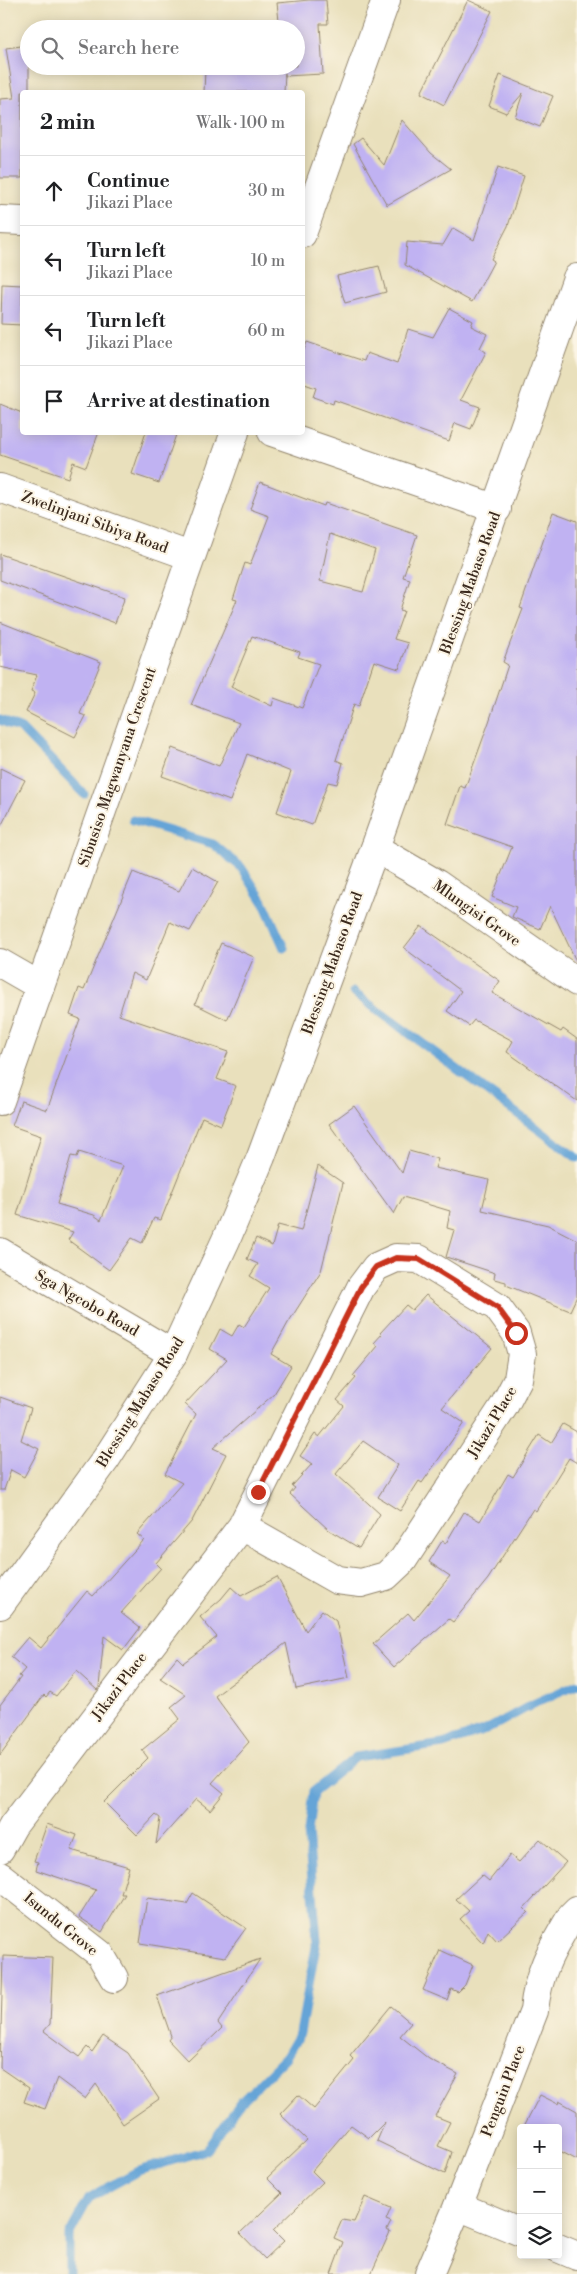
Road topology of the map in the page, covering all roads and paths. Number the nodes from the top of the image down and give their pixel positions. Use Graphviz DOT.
graph roads {
  1 [pos="386,0"];
  2 [pos="0,220"];
  3 [pos="20,221"];
  4 [pos="305,223"];
  5 [pos="577,278"];
  6 [pos="234,435"];
  7 [pos="281,435"];
  8 [pos="0,488"];
  9 [pos="497,509"];
  10 [pos="190,556"];
  11 [pos="375,848"];
  12 [pos="0,963"];
  13 [pos="577,982"];
  14 [pos="40,986"];
  15 [pos="0,1101"];
  16 [pos="0,1252"];
  17 [pos="173,1354"];
  18 [pos="242,1526"];
  19 [pos="0,1605"];
  20 [pos="0,1849"];
  21 [pos="0,1876"];
  22 [pos="577,1910"];
  23 [pos="114,1978"];
  24 [pos="458,2206"];
  25 [pos="517,2230"];
  26 [pos="562,2250"];
  27 [pos="577,2256"];
  28 [pos="429,2274"];
  1 -- 4 [label="street"];
  2 -- 3 [label="street"];
  5 -- 9 [label="street, Blessing Mabaso Road"];
  6 -- 10 [label="street, Sibusiso Magwanyana Crescent"];
  7 -- 9 [label="street"];
  8 -- 10 [label="street, Zwelinjani Sibiya Road"];
  9 -- 11 [label="street, Blessing Mabaso Road"];
  10 -- 14 [label="street, Sibusiso Magwanyana Crescent"];
  11 -- 13 [label="street, Mlungisi Grove"];
  11 -- 17 [label="street, Blessing Mabaso Road"];
  12 -- 14 [label="street"];
  14 -- 15 [label="street, Sibusiso Magwanyana Crescent"];
  16 -- 17 [label="street, Sga Ngcobo Road"];
  17 -- 19 [label="street, Blessing Mabaso Road"];
  18 -- 18 [label="street, Jikazi Place"];
  18 -- 20 [label="street, Jikazi Place"];
  21 -- 23 [label="street, Isundu Grove"];
  22 -- 24 [label="street, Penguin Place"];
  24 -- 25 [label="street"];
  24 -- 28 [label="street, Penguin Place"];
  26 -- 27 [label="street"];
}
